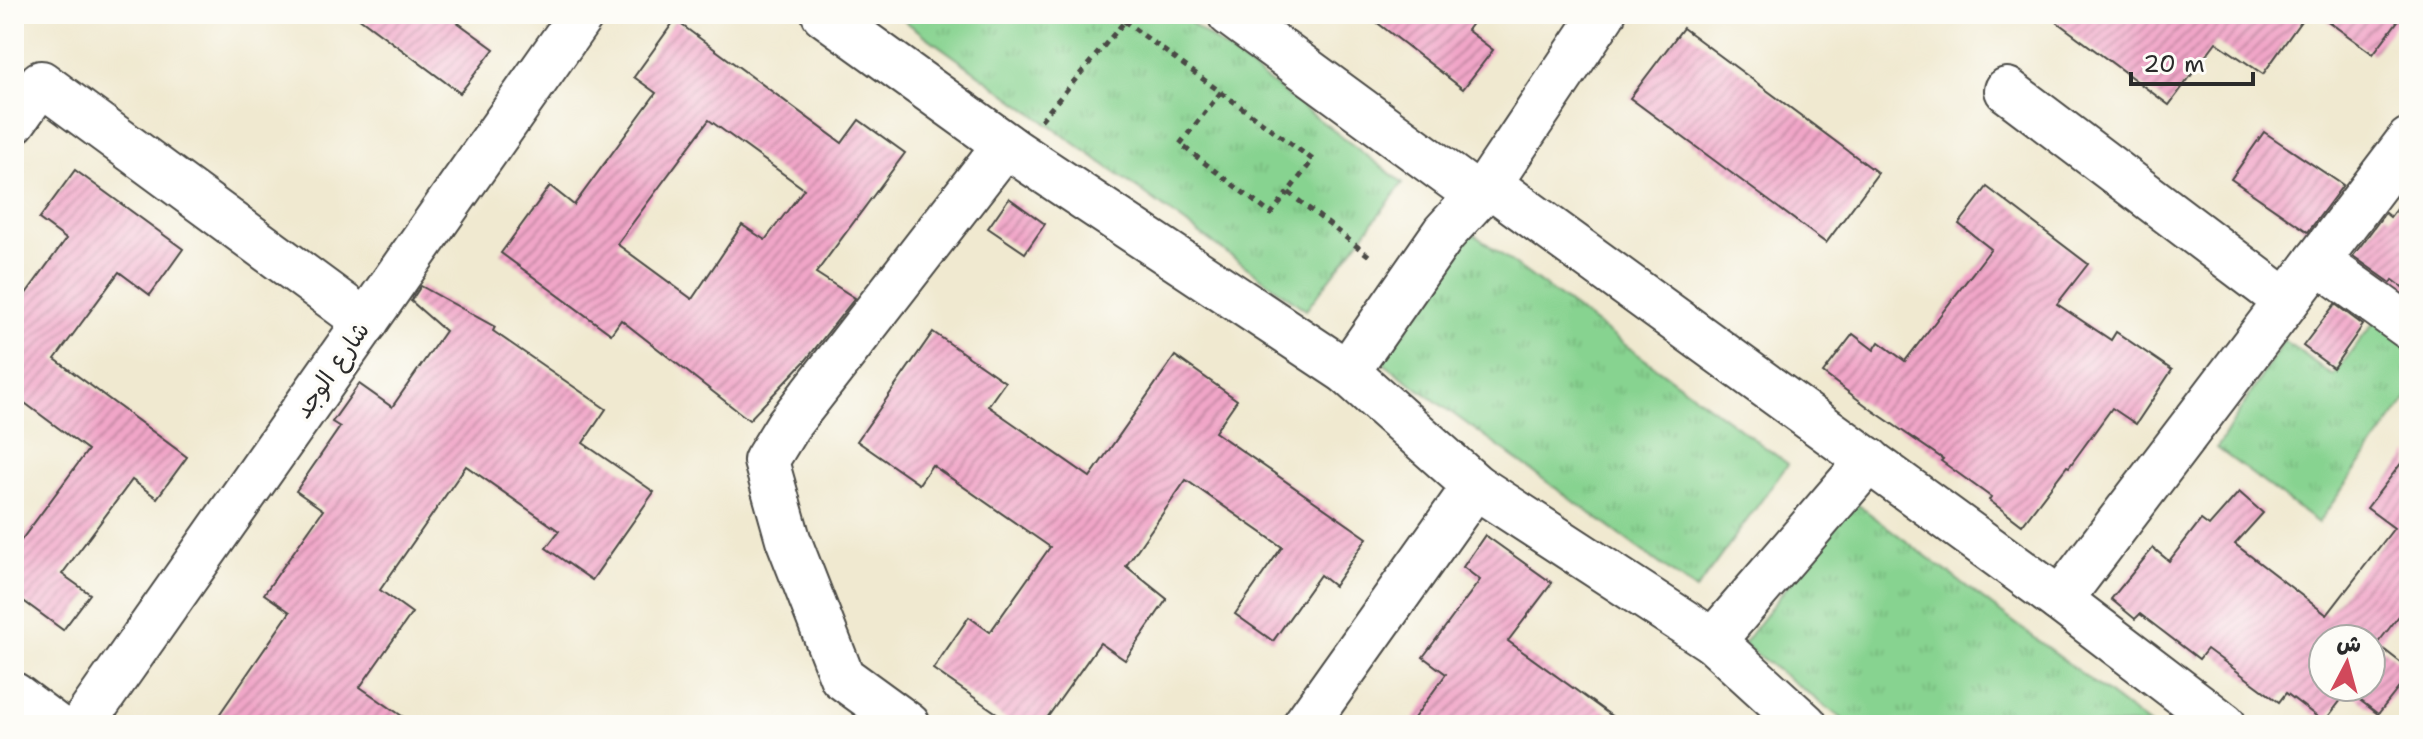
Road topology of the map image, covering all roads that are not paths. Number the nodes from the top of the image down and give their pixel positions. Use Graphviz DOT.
graph roads {
  1 [pos="582,14"];
  2 [pos="824,14"];
  3 [pos="1230,14"];
  4 [pos="1603,14"];
  5 [pos="2007,90"];
  6 [pos="14,121"];
  7 [pos="2409,140"];
  8 [pos="1010,148"];
  9 [pos="1483,190"];
  10 [pos="2317,261"];
  11 [pos="2286,301"];
  12 [pos="366,322"];
  13 [pos="2409,327"];
  14 [pos="1347,372"];
  15 [pos="1869,460"];
  16 [pos="1475,486"];
  17 [pos="2060,600"];
  18 [pos="1713,641"];
  19 [pos="14,695"];
  20 [pos="54,725"];
  21 [pos="82,725"];
  22 [pos="908,725"];
  23 [pos="1305,725"];
  24 [pos="1805,725"];
  25 [pos="2224,725"];
  1 -- 12 [label="street, شارع الوجد"];
  2 -- 8 [label="street"];
  3 -- 9 [label="street"];
  4 -- 9 [label="street"];
  5 -- 11 [label="street"];
  6 -- 12 [label="street"];
  7 -- 10 [label="street"];
  8 -- 14 [label="street"];
  8 -- 22 [label="street"];
  9 -- 14 [label="street"];
  9 -- 15 [label="street"];
  10 -- 11 [label="street"];
  10 -- 13 [label="street"];
  11 -- 17 [label="street"];
  12 -- 21 [label="street, شارع الوجد"];
  14 -- 16 [label="street"];
  15 -- 17 [label="street"];
  15 -- 18 [label="street"];
  16 -- 18 [label="street"];
  16 -- 23 [label="street"];
  17 -- 25 [label="street"];
  18 -- 24 [label="street"];
  19 -- 20 [label="street"];
}
